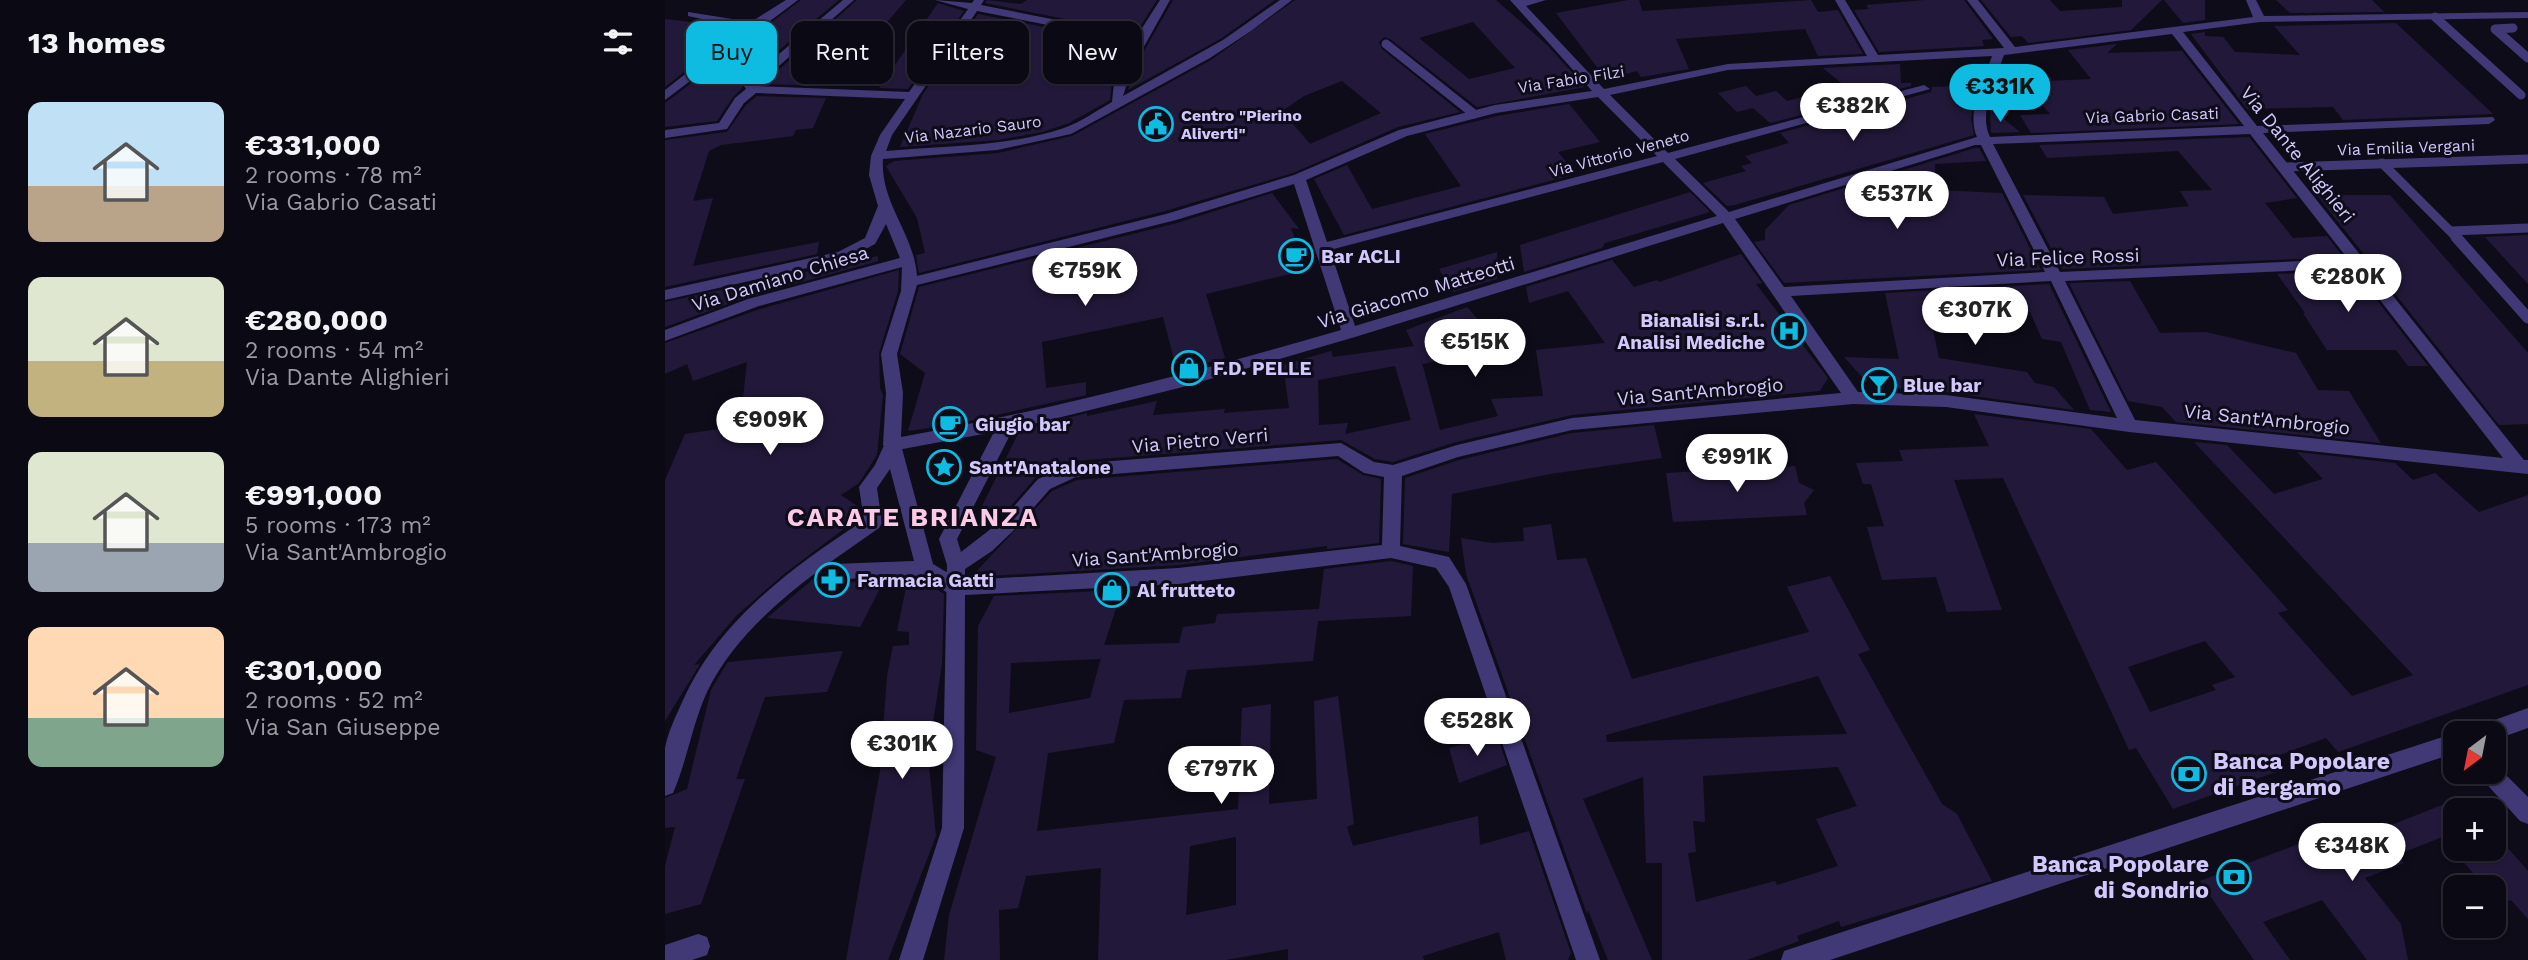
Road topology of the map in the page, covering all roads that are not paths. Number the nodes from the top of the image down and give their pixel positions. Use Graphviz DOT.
graph roads {
  1 [pos="793,0"];
  2 [pos="849,0"];
  3 [pos="940,0"];
  4 [pos="1165,0"];
  5 [pos="1287,0"];
  6 [pos="1541,0"];
  7 [pos="1840,0"];
  8 [pos="1972,0"];
  9 [pos="2251,0"];
  10 [pos="1517,2"];
  11 [pos="977,4"];
  12 [pos="692,14"];
  13 [pos="2528,15"];
  14 [pos="2435,17"];
  15 [pos="2260,19"];
  16 [pos="728,21"];
  17 [pos="761,21"];
  18 [pos="1054,21"];
  19 [pos="2513,28"];
  20 [pos="2176,31"];
  21 [pos="1142,37"];
  22 [pos="1387,44"];
  23 [pos="2005,52"];
  24 [pos="1874,58"];
  25 [pos="2528,58"];
  26 [pos="686,79"];
  27 [pos="1119,84"];
  28 [pos="754,89"];
  29 [pos="1924,89"];
  30 [pos="1601,93"];
  31 [pos="2521,95"];
  32 [pos="665,96"];
  33 [pos="914,96"];
  34 [pos="1118,103"];
  35 [pos="1473,114"];
  36 [pos="2489,120"];
  37 [pos="2253,128"];
  38 [pos="665,134"];
  39 [pos="1985,139"];
  40 [pos="877,156"];
  41 [pos="1667,158"];
  42 [pos="2528,159"];
  43 [pos="2382,163"];
  44 [pos="2285,167"];
  45 [pos="1299,178"];
  46 [pos="883,209"];
  47 [pos="1726,217"];
  48 [pos="2528,228"];
  49 [pos="2451,231"];
  50 [pos="870,241"];
  51 [pos="1322,248"];
  52 [pos="905,254"];
  53 [pos="2360,262"];
  54 [pos="2056,278"];
  55 [pos="910,282"];
  56 [pos="1778,292"];
  57 [pos="665,295"];
  58 [pos="2528,318"];
  59 [pos="1350,333"];
  60 [pos="665,336"];
  61 [pos="1853,398"];
  62 [pos="1007,424"];
  63 [pos="2129,426"];
  64 [pos="893,445"];
  65 [pos="2524,467"];
  66 [pos="1393,472"];
  67 [pos="1391,551"];
  68 [pos="956,565"];
  69 [pos="925,568"];
  70 [pos="833,572"];
  71 [pos="956,588"];
  72 [pos="2528,718"];
  73 [pos="2506,726"];
  74 [pos="2443,747"];
  75 [pos="2501,784"];
  76 [pos="665,786"];
  77 [pos="2528,813"];
  78 [pos="698,946"];
  79 [pos="665,957"];
  80 [pos="911,960"];
  81 [pos="1588,960"];
  82 [pos="1793,960"];
  1 -- 17 [label="street"];
  2 -- 28 [label="street"];
  3 -- 11 [label="street"];
  4 -- 21 [label="street"];
  5 -- 34 [label="street, Via Nazario Sauro"];
  6 -- 10 [label="street"];
  7 -- 24 [label="street"];
  8 -- 23 [label="street"];
  9 -- 15 [label="street"];
  10 -- 30 [label="street"];
  11 -- 18 [label="street"];
  11 -- 33 [label="street"];
  12 -- 16 [label="street"];
  13 -- 14 [label="street, Via Fabio Filzi"];
  14 -- 15 [label="street, Via Fabio Filzi"];
  14 -- 31 [label="lane"];
  15 -- 20 [label="street, Via Fabio Filzi"];
  19 -- 25 [label="lane"];
  20 -- 23 [label="street, Via Fabio Filzi"];
  20 -- 37 [label="street, Via Dante Alighieri"];
  22 -- 35 [label="lane"];
  23 -- 24 [label="street, Via Fabio Filzi"];
  23 -- 39 [label="street"];
  24 -- 30 [label="street, Via Fabio Filzi"];
  26 -- 32 [label="street"];
  27 -- 34 [label="street"];
  28 -- 33 [label="street"];
  28 -- 38 [label="street"];
  29 -- 41 [label="street, Via Vittorio Veneto"];
  30 -- 35 [label="street, Via Fabio Filzi"];
  30 -- 41 [label="street"];
  33 -- 40 [label="street"];
  34 -- 40 [label="street, Via Nazario Sauro"];
  35 -- 45 [label="street, Via Fabio Filzi"];
  36 -- 37 [label="street, Via Gabrio Casati"];
  37 -- 39 [label="street, Via Gabrio Casati"];
  37 -- 44 [label="street, Via Dante Alighieri"];
  39 -- 47 [label="street, Via Giacomo Matteotti"];
  39 -- 54 [label="street"];
  40 -- 46 [label="street"];
  41 -- 47 [label="street"];
  41 -- 51 [label="street, Via Vittorio Veneto"];
  42 -- 43 [label="lane, Via Emilia Vergani"];
  43 -- 44 [label="lane, Via Emilia Vergani"];
  43 -- 49 [label="lane"];
  44 -- 53 [label="street, Via Dante Alighieri"];
  45 -- 51 [label="street"];
  45 -- 55 [label="street, Via Fabio Filzi"];
  46 -- 50 [label="street"];
  46 -- 52 [label="street"];
  47 -- 56 [label="street"];
  47 -- 59 [label="street, Via Giacomo Matteotti"];
  48 -- 49 [label="lane"];
  49 -- 58 [label="lane"];
  50 -- 52 [label="street"];
  50 -- 57 [label="street"];
  51 -- 59 [label="street"];
  52 -- 55 [label="street"];
  52 -- 60 [label="street, Via Damiano Chiesa"];
  53 -- 54 [label="street, Via Felice Rossi"];
  53 -- 65 [label="street, Via Dante Alighieri"];
  54 -- 56 [label="street, Via Felice Rossi"];
  54 -- 63 [label="street"];
  55 -- 64 [label="street"];
  56 -- 61 [label="street"];
  59 -- 62 [label="street, Via Giacomo Matteotti"];
  61 -- 63 [label="street, Via Sant'Ambrogio"];
  61 -- 66 [label="street, Via Sant'Ambrogio"];
  62 -- 64 [label="street, Via Giacomo Matteotti"];
  62 -- 68 [label="street"];
  63 -- 65 [label="street, Via Sant'Ambrogio"];
  64 -- 69 [label="street"];
  64 -- 76 [label="street"];
  66 -- 67 [label="street"];
  66 -- 68 [label="street, Via Pietro Verri"];
  67 -- 71 [label="street, Via Sant'Ambrogio"];
  67 -- 81 [label="street, Via Sant'Ambrogio"];
  68 -- 71 [label="street"];
  69 -- 70 [label="street"];
  69 -- 71 [label="street"];
  71 -- 80 [label="street"];
  72 -- 73 [label="street"];
  74 -- 82 [label="street"];
  75 -- 77 [label="street"];
  78 -- 79 [label="street"];
}
